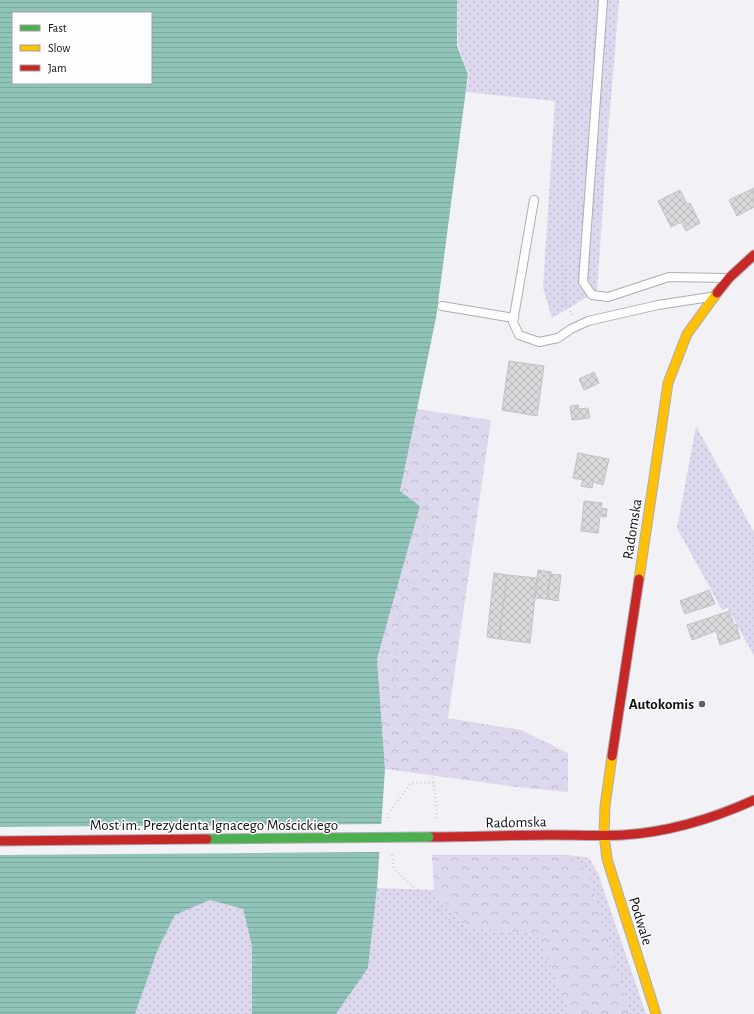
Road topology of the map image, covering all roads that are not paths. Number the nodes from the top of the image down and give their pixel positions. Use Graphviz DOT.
graph roads {
  1 [pos="603,0"];
  2 [pos="534,200"];
  3 [pos="754,255"];
  4 [pos="729,278"];
  5 [pos="713,297"];
  6 [pos="442,306"];
  7 [pos="514,318"];
  8 [pos="754,800"];
  9 [pos="604,835"];
  10 [pos="429,837"];
  11 [pos="0,841"];
  12 [pos="656,1014"];
  1 -- 4 [label="lane"];
  2 -- 7 [label="lane"];
  3 -- 4 [label="street, Radomska"];
  4 -- 5 [label="street, Radomska"];
  5 -- 7 [label="lane"];
  5 -- 9 [label="street, Radomska"];
  6 -- 7 [label="lane"];
  8 -- 9 [label="street, Radomska"];
  9 -- 10 [label="street, Radomska"];
  9 -- 12 [label="street, Podwale"];
  10 -- 11 [label="street, Most im. Prezydenta Ignacego Mościckiego, bridge"];
}
